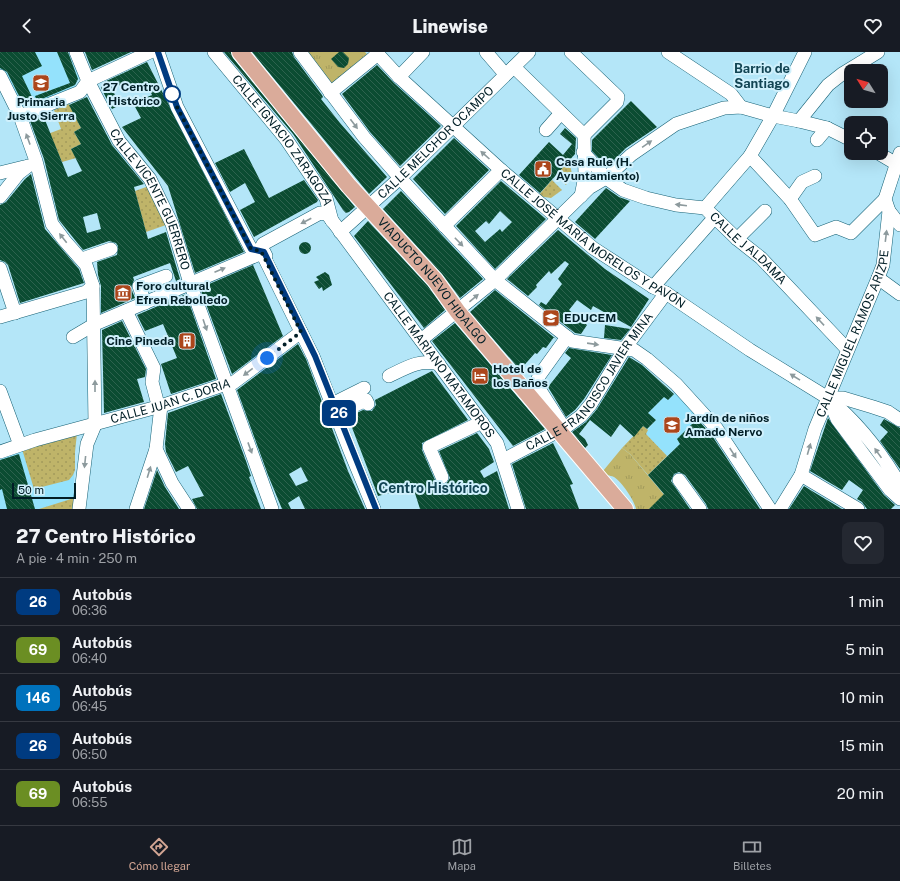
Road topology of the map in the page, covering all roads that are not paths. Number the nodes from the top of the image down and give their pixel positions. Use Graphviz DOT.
graph roads {
  1 [pos="76,52"];
  2 [pos="150,52"];
  3 [pos="154,52"];
  4 [pos="158,52"];
  5 [pos="215,52"];
  6 [pos="240,52"];
  7 [pos="300,52"];
  8 [pos="423,52"];
  9 [pos="486,52"];
  10 [pos="529,52"];
  11 [pos="668,52"];
  12 [pos="805,52"];
  13 [pos="878,52"];
  14 [pos="377,53"];
  15 [pos="573,53"];
  16 [pos="509,70"];
  17 [pos="0,76"];
  18 [pos="398,76"];
  19 [pos="88,80"];
  20 [pos="330,93"];
  21 [pos="6,101"];
  22 [pos="741,107"];
  23 [pos="561,113"];
  24 [pos="20,116"];
  25 [pos="773,116"];
  26 [pos="799,121"];
  27 [pos="453,126"];
  28 [pos="827,128"];
  29 [pos="546,130"];
  30 [pos="584,135"];
  31 [pos="844,136"];
  32 [pos="817,140"];
  33 [pos="583,152"];
  34 [pos="750,156"];
  35 [pos="888,157"];
  36 [pos="899,161"];
  37 [pos="32,164"];
  38 [pos="501,170"];
  39 [pos="0,173"];
  40 [pos="815,176"];
  41 [pos="400,178"];
  42 [pos="606,178"];
  43 [pos="581,196"];
  44 [pos="0,198"];
  45 [pos="790,199"];
  46 [pos="887,205"];
  47 [pos="369,207"];
  48 [pos="705,208"];
  49 [pos="765,211"];
  50 [pos="715,217"];
  51 [pos="557,218"];
  52 [pos="900,225"];
  53 [pos="336,226"];
  54 [pos="444,226"];
  55 [pos="737,239"];
  56 [pos="111,248"];
  57 [pos="261,252"];
  58 [pos="82,258"];
  59 [pos="0,268"];
  60 [pos="166,276"];
  61 [pos="878,278"];
  62 [pos="495,280"];
  63 [pos="190,283"];
  64 [pos="93,286"];
  65 [pos="653,287"];
  66 [pos="666,293"];
  67 [pos="900,294"];
  68 [pos="145,302"];
  69 [pos="126,310"];
  70 [pos="458,312"];
  71 [pos="15,313"];
  72 [pos="0,317"];
  73 [pos="95,324"];
  74 [pos="301,332"];
  75 [pos="73,337"];
  76 [pos="567,337"];
  77 [pos="421,340"];
  78 [pos="625,348"];
  79 [pos="847,349"];
  80 [pos="437,363"];
  81 [pos="389,376"];
  82 [pos="226,384"];
  83 [pos="364,388"];
  84 [pos="0,391"];
  85 [pos="828,398"];
  86 [pos="368,404"];
  87 [pos="161,406"];
  88 [pos="336,409"];
  89 [pos="900,420"];
  90 [pos="480,423"];
  91 [pos="95,425"];
  92 [pos="558,430"];
  93 [pos="20,444"];
  94 [pos="156,449"];
  95 [pos="0,452"];
  96 [pos="503,460"];
  97 [pos="801,475"];
  98 [pos="442,477"];
  99 [pos="679,480"];
  100 [pos="900,485"];
  101 [pos="900,499"];
  102 [pos="79,509"];
  103 [pos="136,509"];
  104 [pos="189,509"];
  105 [pos="272,509"];
  106 [pos="375,509"];
  107 [pos="513,509"];
  108 [pos="518,509"];
  109 [pos="625,509"];
  110 [pos="700,509"];
  111 [pos="770,509"];
  112 [pos="780,509"];
  113 [pos="858,509"];
  1 -- 19 [label="street, CALLE VICENTE GUERRERO"];
  2 -- 19 [label="street"];
  3 -- 57 [label="street"];
  4 -- 57 [label="street"];
  5 -- 53 [label="street, CALLE IGNACIO ZARAGOZA"];
  6 -- 47 [label="main road, VIADUCTO NUEVO HIDALGO"];
  7 -- 20 [label="street"];
  8 -- 18 [label="street"];
  9 -- 16 [label="street"];
  10 -- 16 [label="street, CALLE MELCHOR OCAMPO"];
  11 -- 22 [label="street"];
  12 -- 25 [label="street"];
  13 -- 26 [label="street"];
  14 -- 18 [label="street, CALLE JOSÉ MARÍA MORELOS Y PAVÓN"];
  14 -- 20 [label="street"];
  15 -- 30 [label="street"];
  16 -- 23 [label="street"];
  16 -- 27 [label="street, CALLE MELCHOR OCAMPO"];
  17 -- 21 [label="street"];
  18 -- 27 [label="street, CALLE JOSÉ MARÍA MORELOS Y PAVÓN"];
  19 -- 24 [label="street"];
  19 -- 63 [label="street, CALLE VICENTE GUERRERO"];
  20 -- 41 [label="street, one-way"];
  21 -- 24 [label="street"];
  22 -- 25 [label="street"];
  42 -- 22 [label="street, one-way"];
  23 -- 29 [label="street"];
  23 -- 30 [label="street"];
  37 -- 24 [label="street, one-way"];
  25 -- 26 [label="street"];
  25 -- 34 [label="street"];
  26 -- 28 [label="street"];
  38 -- 27 [label="street, CALLE JOSÉ MARÍA MORELOS Y PAVÓN, one-way"];
  27 -- 41 [label="street, CALLE MELCHOR OCAMPO"];
  28 -- 31 [label="street"];
  28 -- 32 [label="street"];
  30 -- 33 [label="street"];
  33 -- 42 [label="street, CALLE J ALDAMA"];
  33 -- 43 [label="street"];
  34 -- 45 [label="street"];
  34 -- 48 [label="street"];
  35 -- 36 [label="street"];
  36 -- 46 [label="street, CALLE MIGUEL RAMOS ARIZPE"];
  37 -- 39 [label="street"];
  37 -- 44 [label="street"];
  58 -- 37 [label="street, one-way"];
  38 -- 51 [label="street, CALLE JOSÉ MARÍA MORELOS Y PAVÓN"];
  38 -- 54 [label="street"];
  40 -- 45 [label="street"];
  41 -- 47 [label="street, CALLE MELCHOR OCAMPO"];
  41 -- 54 [label="street"];
  42 -- 43 [label="street"];
  48 -- 42 [label="street, CALLE J ALDAMA, one-way"];
  43 -- 51 [label="street"];
  45 -- 46 [label="street"];
  46 -- 52 [label="street"];
  61 -- 46 [label="street, CALLE MIGUEL RAMOS ARIZPE, one-way"];
  47 -- 53 [label="street, CALLE MELCHOR OCAMPO"];
  47 -- 70 [label="main road, VIADUCTO NUEVO HIDALGO"];
  48 -- 50 [label="street, CALLE J ALDAMA"];
  49 -- 55 [label="street"];
  50 -- 55 [label="street, CALLE J ALDAMA"];
  50 -- 65 [label="street"];
  51 -- 62 [label="street"];
  51 -- 65 [label="street, CALLE JOSÉ MARÍA MORELOS Y PAVÓN"];
  53 -- 57 [label="street, one-way"];
  53 -- 77 [label="street, CALLE MARIANO MATAMOROS"];
  53 -- 80 [label="street"];
  54 -- 62 [label="street, one-way"];
  79 -- 55 [label="street, CALLE J ALDAMA, one-way"];
  56 -- 58 [label="street"];
  63 -- 57 [label="street, one-way"];
  57 -- 74 [label="street"];
  57 -- 88 [label="street"];
  58 -- 64 [label="street"];
  59 -- 71 [label="street"];
  60 -- 68 [label="street"];
  61 -- 67 [label="street"];
  61 -- 79 [label="street, CALLE MIGUEL RAMOS ARIZPE"];
  70 -- 62 [label="street, one-way"];
  62 -- 76 [label="street"];
  63 -- 68 [label="street"];
  63 -- 82 [label="street, CALLE VICENTE GUERRERO, one-way"];
  64 -- 71 [label="street"];
  64 -- 73 [label="street"];
  65 -- 66 [label="street, CALLE JOSÉ MARÍA MORELOS Y PAVÓN"];
  66 -- 78 [label="street, CALLE FRANCISCO JAVIER MINA"];
  85 -- 66 [label="street, CALLE JOSÉ MARÍA MORELOS Y PAVÓN, one-way"];
  68 -- 69 [label="street"];
  69 -- 73 [label="street"];
  69 -- 87 [label="street"];
  70 -- 77 [label="street"];
  70 -- 92 [label="main road, VIADUCTO NUEVO HIDALGO"];
  71 -- 72 [label="street"];
  73 -- 75 [label="street"];
  91 -- 73 [label="street, one-way"];
  74 -- 82 [label="street, CALLE JUAN C. DORIA, one-way"];
  74 -- 88 [label="street"];
  76 -- 78 [label="street, one-way"];
  76 -- 92 [label="street"];
  77 -- 80 [label="street, CALLE MARIANO MATAMOROS"];
  78 -- 92 [label="street, CALLE FRANCISCO JAVIER MINA"];
  78 -- 111 [label="street, one-way"];
  79 -- 85 [label="street, CALLE MIGUEL RAMOS ARIZPE"];
  80 -- 81 [label="street"];
  80 -- 90 [label="street"];
  82 -- 87 [label="street, CALLE JUAN C. DORIA"];
  82 -- 105 [label="street, CALLE VICENTE GUERRERO, one-way"];
  83 -- 88 [label="street"];
  84 -- 93 [label="street"];
  85 -- 89 [label="street"];
  97 -- 85 [label="street, CALLE MIGUEL RAMOS ARIZPE, one-way"];
  100 -- 85 [label="street, CALLE JOSÉ MARÍA MORELOS Y PAVÓN, one-way"];
  85 -- 101 [label="street"];
  86 -- 88 [label="street"];
  87 -- 91 [label="street, CALLE JUAN C. DORIA"];
  87 -- 94 [label="street"];
  88 -- 106 [label="street"];
  90 -- 96 [label="street, CALLE MARIANO MATAMOROS"];
  90 -- 98 [label="street"];
  90 -- 107 [label="street"];
  91 -- 93 [label="street, CALLE JUAN C. DORIA"];
  91 -- 102 [label="street, one-way"];
  92 -- 96 [label="street, CALLE FRANCISCO JAVIER MINA"];
  92 -- 109 [label="main road, VIADUCTO NUEVO HIDALGO"];
  93 -- 95 [label="street, CALLE JUAN C. DORIA"];
  103 -- 94 [label="street, one-way"];
  94 -- 104 [label="street"];
  96 -- 108 [label="street, CALLE MARIANO MATAMOROS"];
  97 -- 112 [label="street, CALLE MIGUEL RAMOS ARIZPE"];
  97 -- 113 [label="street"];
  99 -- 110 [label="street"];
}
